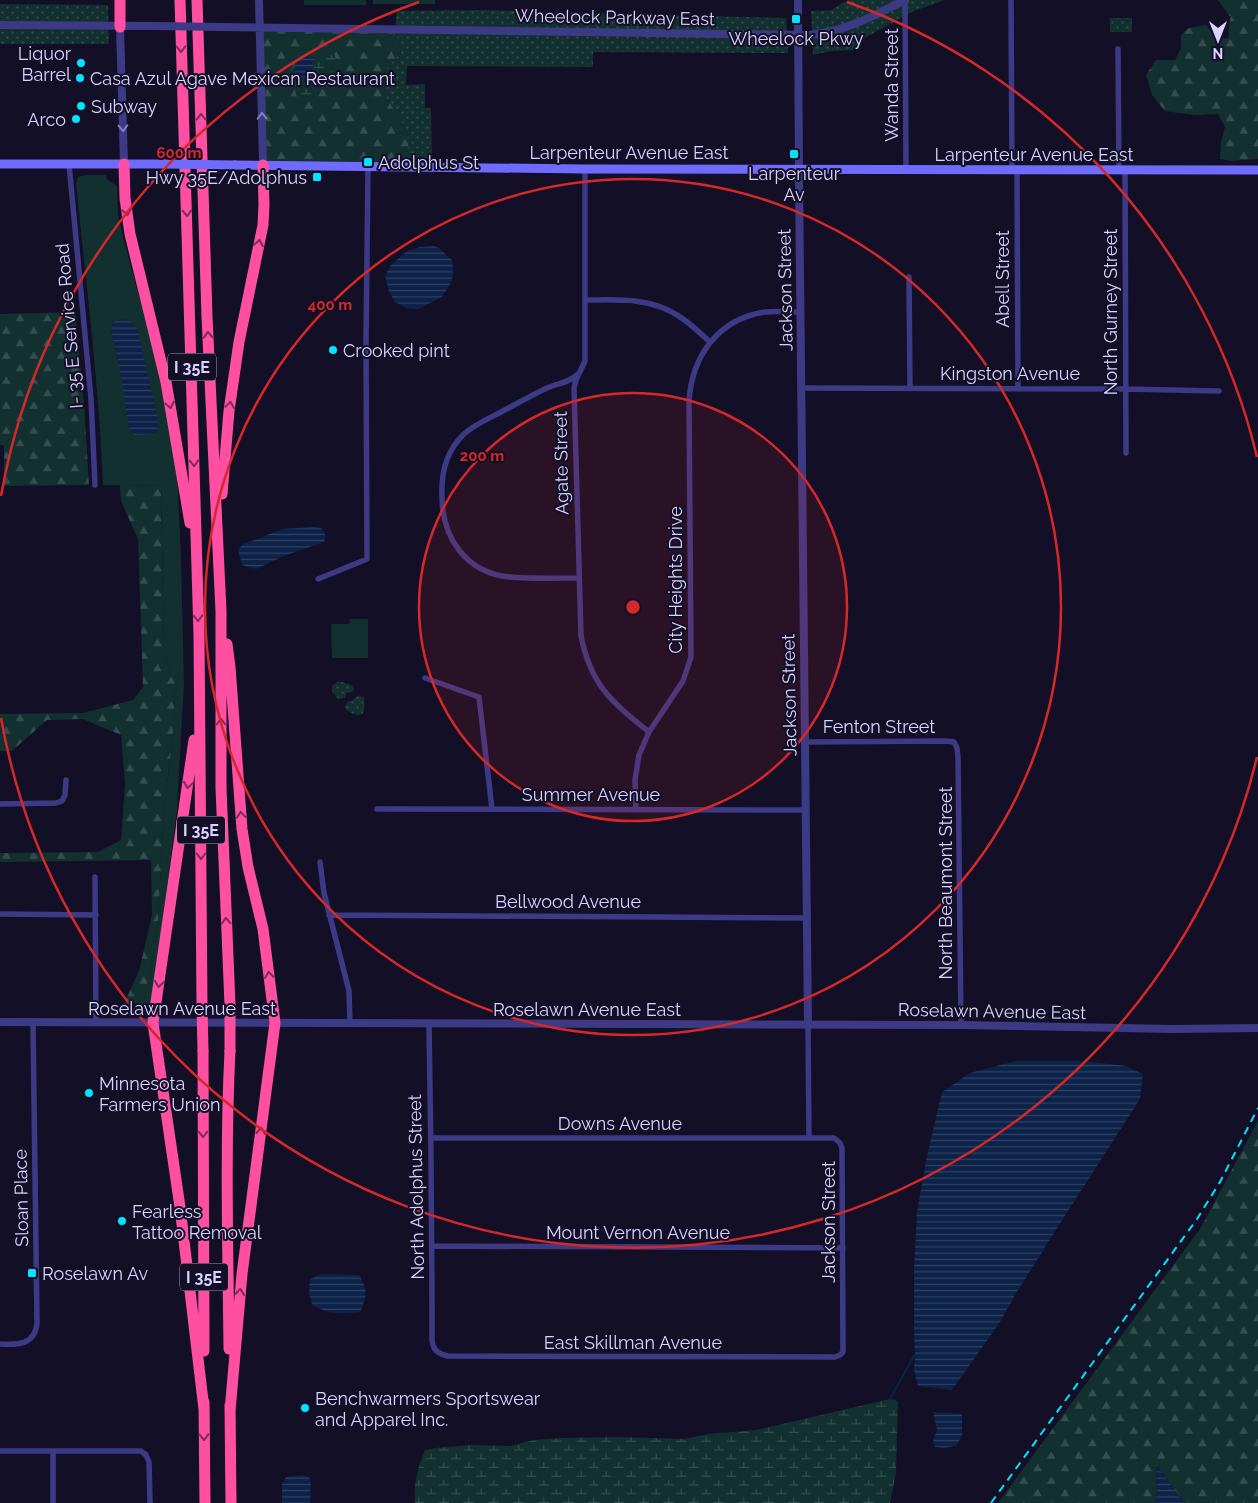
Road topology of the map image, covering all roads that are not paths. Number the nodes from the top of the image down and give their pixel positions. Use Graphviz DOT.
graph roads {
  1 [pos="120,0"];
  2 [pos="180,0"];
  3 [pos="197,0"];
  4 [pos="260,0"];
  5 [pos="798,0"];
  6 [pos="905,0"];
  7 [pos="1011,0"];
  8 [pos="0,24"];
  9 [pos="120,27"];
  10 [pos="260,27"];
  11 [pos="798,35"];
  12 [pos="1118,49"];
  13 [pos="0,164"];
  14 [pos="69,164"];
  15 [pos="124,164"];
  16 [pos="264,165"];
  17 [pos="368,167"];
  18 [pos="585,169"];
  19 [pos="798,170"];
  20 [pos="906,170"];
  21 [pos="1015,170"];
  22 [pos="1122,170"];
  23 [pos="1258,170"];
  24 [pos="909,278"];
  25 [pos="585,300"];
  26 [pos="800,312"];
  27 [pos="710,342"];
  28 [pos="580,373"];
  29 [pos="801,388"];
  30 [pos="910,388"];
  31 [pos="1018,388"];
  32 [pos="1125,389"];
  33 [pos="1219,391"];
  34 [pos="1126,453"];
  35 [pos="95,485"];
  36 [pos="218,540"];
  37 [pos="197,569"];
  38 [pos="578,578"];
  39 [pos="318,579"];
  40 [pos="221,610"];
  41 [pos="425,678"];
  42 [pos="200,702"];
  43 [pos="649,732"];
  44 [pos="805,742"];
  45 [pos="954,742"];
  46 [pos="66,780"];
  47 [pos="0,804"];
  48 [pos="377,808"];
  49 [pos="492,809"];
  50 [pos="636,810"];
  51 [pos="806,810"];
  52 [pos="320,862"];
  53 [pos="95,877"];
  54 [pos="0,914"];
  55 [pos="96,914"];
  56 [pos="329,915"];
  57 [pos="807,918"];
  58 [pos="0,1022"];
  59 [pos="34,1022"];
  60 [pos="96,1023"];
  61 [pos="153,1023"];
  62 [pos="275,1023"];
  63 [pos="350,1024"];
  64 [pos="429,1024"];
  65 [pos="808,1025"];
  66 [pos="961,1025"];
  67 [pos="1258,1028"];
  68 [pos="431,1138"];
  69 [pos="809,1138"];
  70 [pos="432,1246"];
  71 [pos="843,1248"];
  72 [pos="0,1344"];
  73 [pos="434,1349"];
  74 [pos="835,1357"];
  75 [pos="204,1409"];
  76 [pos="230,1411"];
  77 [pos="0,1451"];
  78 [pos="52,1451"];
  79 [pos="53,1503"];
  80 [pos="150,1503"];
  81 [pos="205,1503"];
  82 [pos="231,1503"];
  1 -- 9 [label="highway"];
  2 -- 37 [label="highway, I 35E, one-way"];
  36 -- 3 [label="highway, I 35E, one-way"];
  4 -- 10 [label="street"];
  5 -- 11 [label="street, Jackson Street"];
  6 -- 11 [label="street, Wheelock Parkway East"];
  6 -- 20 [label="street, Wanda Street"];
  7 -- 21 [label="street, Abell Street"];
  8 -- 9 [label="street, Wheelock Parkway East"];
  9 -- 10 [label="street, Wheelock Parkway East, bridge"];
  9 -- 15 [label="street, one-way"];
  10 -- 11 [label="street, Wheelock Parkway East"];
  16 -- 10 [label="street, one-way"];
  11 -- 19 [label="street, Jackson Street"];
  12 -- 22 [label="street, North Gurney Street"];
  13 -- 14 [label="main road, Larpenteur Avenue East"];
  14 -- 15 [label="main road, Larpenteur Avenue East"];
  14 -- 35 [label="street, I- 35 E Service Road"];
  15 -- 16 [label="main road, Larpenteur Avenue East, bridge"];
  15 -- 37 [label="highway, one-way"];
  16 -- 17 [label="main road, Larpenteur Avenue East"];
  36 -- 16 [label="highway, one-way"];
  17 -- 18 [label="main road, Larpenteur Avenue East"];
  17 -- 39 [label="street"];
  18 -- 19 [label="main road, Larpenteur Avenue East"];
  18 -- 25 [label="street, Agate Street"];
  19 -- 20 [label="main road, Larpenteur Avenue East"];
  19 -- 26 [label="street, Jackson Street"];
  20 -- 21 [label="main road, Larpenteur Avenue East"];
  21 -- 22 [label="main road, Larpenteur Avenue East"];
  21 -- 31 [label="street, Abell Street"];
  22 -- 23 [label="main road, Larpenteur Avenue East"];
  22 -- 32 [label="street, North Gurney Street"];
  24 -- 30 [label="street"];
  25 -- 27 [label="street"];
  25 -- 28 [label="street, Agate Street"];
  26 -- 27 [label="street"];
  26 -- 29 [label="street, Jackson Street"];
  27 -- 43 [label="street, City Heights Drive"];
  28 -- 38 [label="street, Agate Street"];
  28 -- 38 [label="street"];
  29 -- 30 [label="street, Kingston Avenue"];
  29 -- 44 [label="street, Jackson Street"];
  30 -- 31 [label="street, Kingston Avenue"];
  31 -- 32 [label="street, Kingston Avenue"];
  32 -- 33 [label="street, Kingston Avenue"];
  32 -- 34 [label="street, North Gurney Street"];
  36 -- 40 [label="highway, I 35E"];
  37 -- 42 [label="highway, I 35E, one-way"];
  38 -- 43 [label="street, Agate Street"];
  62 -- 40 [label="highway, one-way"];
  76 -- 40 [label="highway, I 35E, one-way, bridge"];
  41 -- 49 [label="street"];
  42 -- 61 [label="highway, one-way"];
  42 -- 75 [label="highway, I 35E, one-way, bridge"];
  43 -- 50 [label="street, City Heights Drive"];
  44 -- 45 [label="street, Fenton Street"];
  44 -- 51 [label="street, Jackson Street"];
  45 -- 66 [label="street, North Beaumont Street"];
  46 -- 47 [label="street"];
  48 -- 49 [label="street, Summer Avenue"];
  49 -- 50 [label="street, Summer Avenue"];
  50 -- 51 [label="street, Summer Avenue"];
  51 -- 57 [label="street, Jackson Street"];
  52 -- 56 [label="street"];
  53 -- 55 [label="street"];
  54 -- 55 [label="street"];
  55 -- 60 [label="street"];
  56 -- 57 [label="street, Bellwood Avenue"];
  56 -- 63 [label="street"];
  57 -- 65 [label="street, Jackson Street"];
  58 -- 59 [label="street, Roselawn Avenue East"];
  59 -- 60 [label="street, Roselawn Avenue East"];
  59 -- 72 [label="street, Sloan Place"];
  60 -- 61 [label="street, Roselawn Avenue East"];
  61 -- 62 [label="street, Roselawn Avenue East"];
  61 -- 75 [label="highway"];
  62 -- 63 [label="street, Roselawn Avenue East"];
  76 -- 62 [label="highway, one-way"];
  63 -- 64 [label="street, Roselawn Avenue East"];
  64 -- 65 [label="street, Roselawn Avenue East"];
  64 -- 68 [label="street, North Adolphus Street"];
  65 -- 66 [label="street, Roselawn Avenue East"];
  65 -- 69 [label="street, Jackson Street"];
  66 -- 67 [label="street, Roselawn Avenue East"];
  68 -- 69 [label="street, Downs Avenue"];
  68 -- 70 [label="street, North Adolphus Street"];
  69 -- 71 [label="street, Jackson Street"];
  70 -- 71 [label="street, Mount Vernon Avenue"];
  70 -- 73 [label="street, North Adolphus Street"];
  71 -- 74 [label="street, Jackson Street"];
  73 -- 74 [label="street, East Skillman Avenue"];
  75 -- 81 [label="highway, I 35E, one-way"];
  76 -- 82 [label="highway, I 35E"];
  77 -- 78 [label="street"];
  78 -- 79 [label="street"];
  78 -- 80 [label="street"];
}
